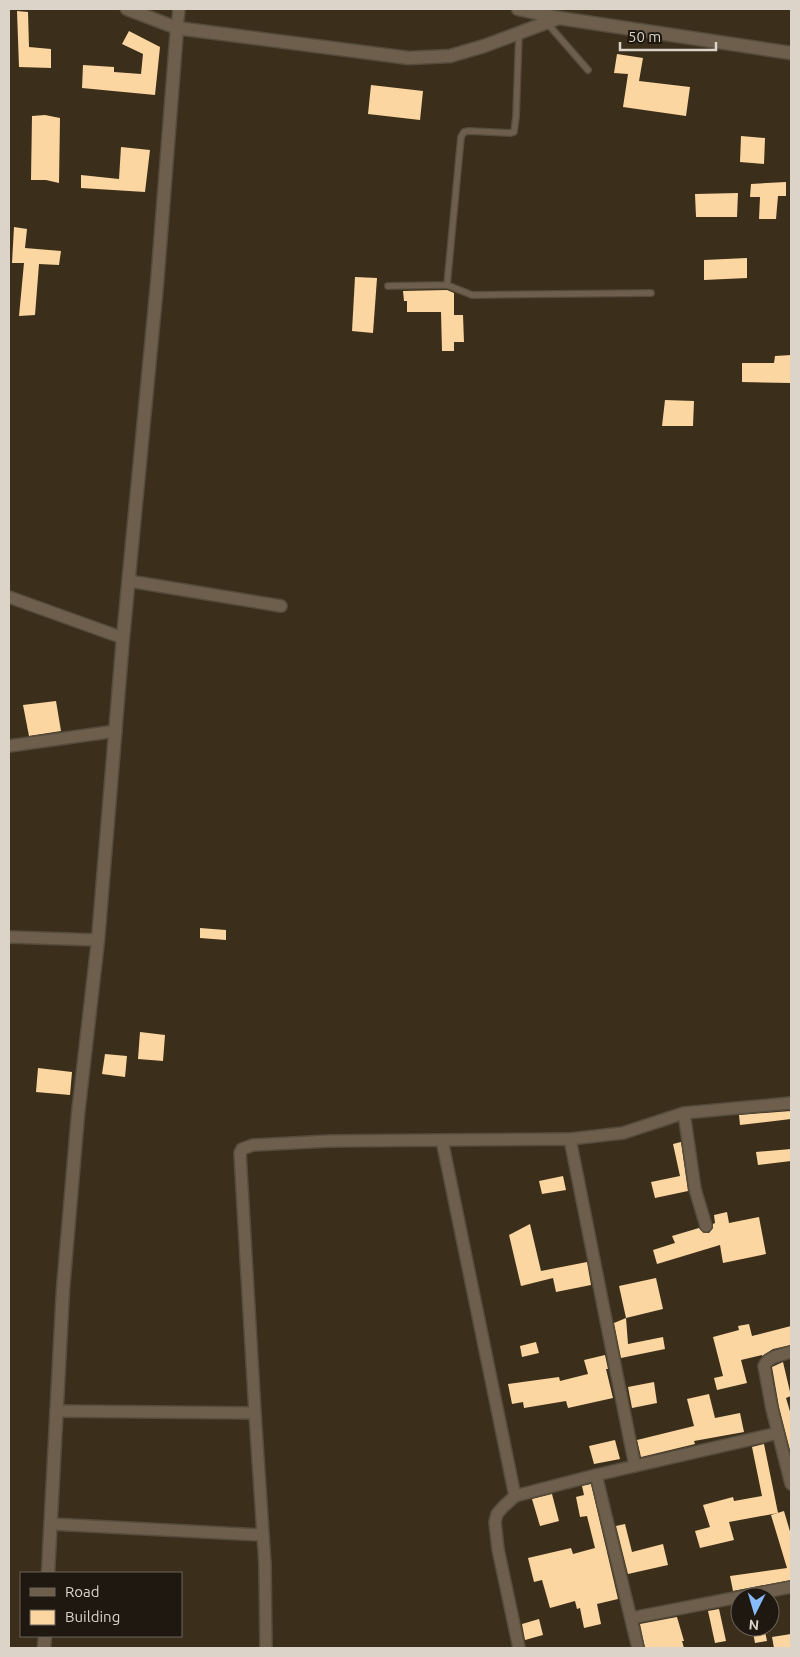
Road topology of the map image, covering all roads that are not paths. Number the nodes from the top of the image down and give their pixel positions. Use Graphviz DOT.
graph roads {
  1 [pos="127,9"];
  2 [pos="179,9"];
  3 [pos="518,9"];
  4 [pos="559,18"];
  5 [pos="547,22"];
  6 [pos="177,28"];
  7 [pos="519,33"];
  8 [pos="791,53"];
  9 [pos="588,70"];
  10 [pos="447,285"];
  11 [pos="388,286"];
  12 [pos="651,293"];
  13 [pos="129,581"];
  14 [pos="9,597"];
  15 [pos="281,606"];
  16 [pos="124,638"];
  17 [pos="116,731"];
  18 [pos="9,746"];
  19 [pos="9,937"];
  20 [pos="98,940"];
  21 [pos="791,1103"];
  22 [pos="684,1112"];
  23 [pos="570,1139"];
  24 [pos="442,1140"];
  25 [pos="706,1226"];
  26 [pos="791,1352"];
  27 [pos="56,1411"];
  28 [pos="255,1413"];
  29 [pos="778,1433"];
  30 [pos="635,1466"];
  31 [pos="596,1475"];
  32 [pos="791,1484"];
  33 [pos="515,1496"];
  34 [pos="50,1524"];
  35 [pos="263,1535"];
  36 [pos="48,1572"];
  37 [pos="791,1587"];
  38 [pos="631,1618"];
  39 [pos="266,1648"];
  40 [pos="519,1648"];
  41 [pos="638,1648"];
  1 -- 6 [label="street"];
  2 -- 6 [label="street"];
  3 -- 4 [label="street"];
  4 -- 5 [label="street"];
  4 -- 8 [label="street"];
  5 -- 7 [label="street"];
  5 -- 9 [label="lane"];
  6 -- 7 [label="street"];
  6 -- 13 [label="street"];
  7 -- 10 [label="lane"];
  10 -- 11 [label="lane"];
  10 -- 12 [label="lane"];
  13 -- 15 [label="street"];
  13 -- 16 [label="street"];
  14 -- 16 [label="street"];
  16 -- 17 [label="street"];
  17 -- 18 [label="street"];
  17 -- 20 [label="street"];
  19 -- 20 [label="street"];
  20 -- 27 [label="street"];
  21 -- 22 [label="street"];
  22 -- 23 [label="street"];
  22 -- 25 [label="street"];
  23 -- 24 [label="street"];
  23 -- 30 [label="street"];
  24 -- 28 [label="street"];
  24 -- 33 [label="street"];
  26 -- 29 [label="street"];
  27 -- 28 [label="street"];
  27 -- 34 [label="street"];
  28 -- 35 [label="street"];
  29 -- 30 [label="street"];
  29 -- 32 [label="street"];
  30 -- 31 [label="street"];
  31 -- 33 [label="street"];
  31 -- 38 [label="street"];
  33 -- 40 [label="street"];
  34 -- 35 [label="street"];
  34 -- 36 [label="street"];
  35 -- 39 [label="street"];
  37 -- 38 [label="street"];
  38 -- 41 [label="street"];
}
